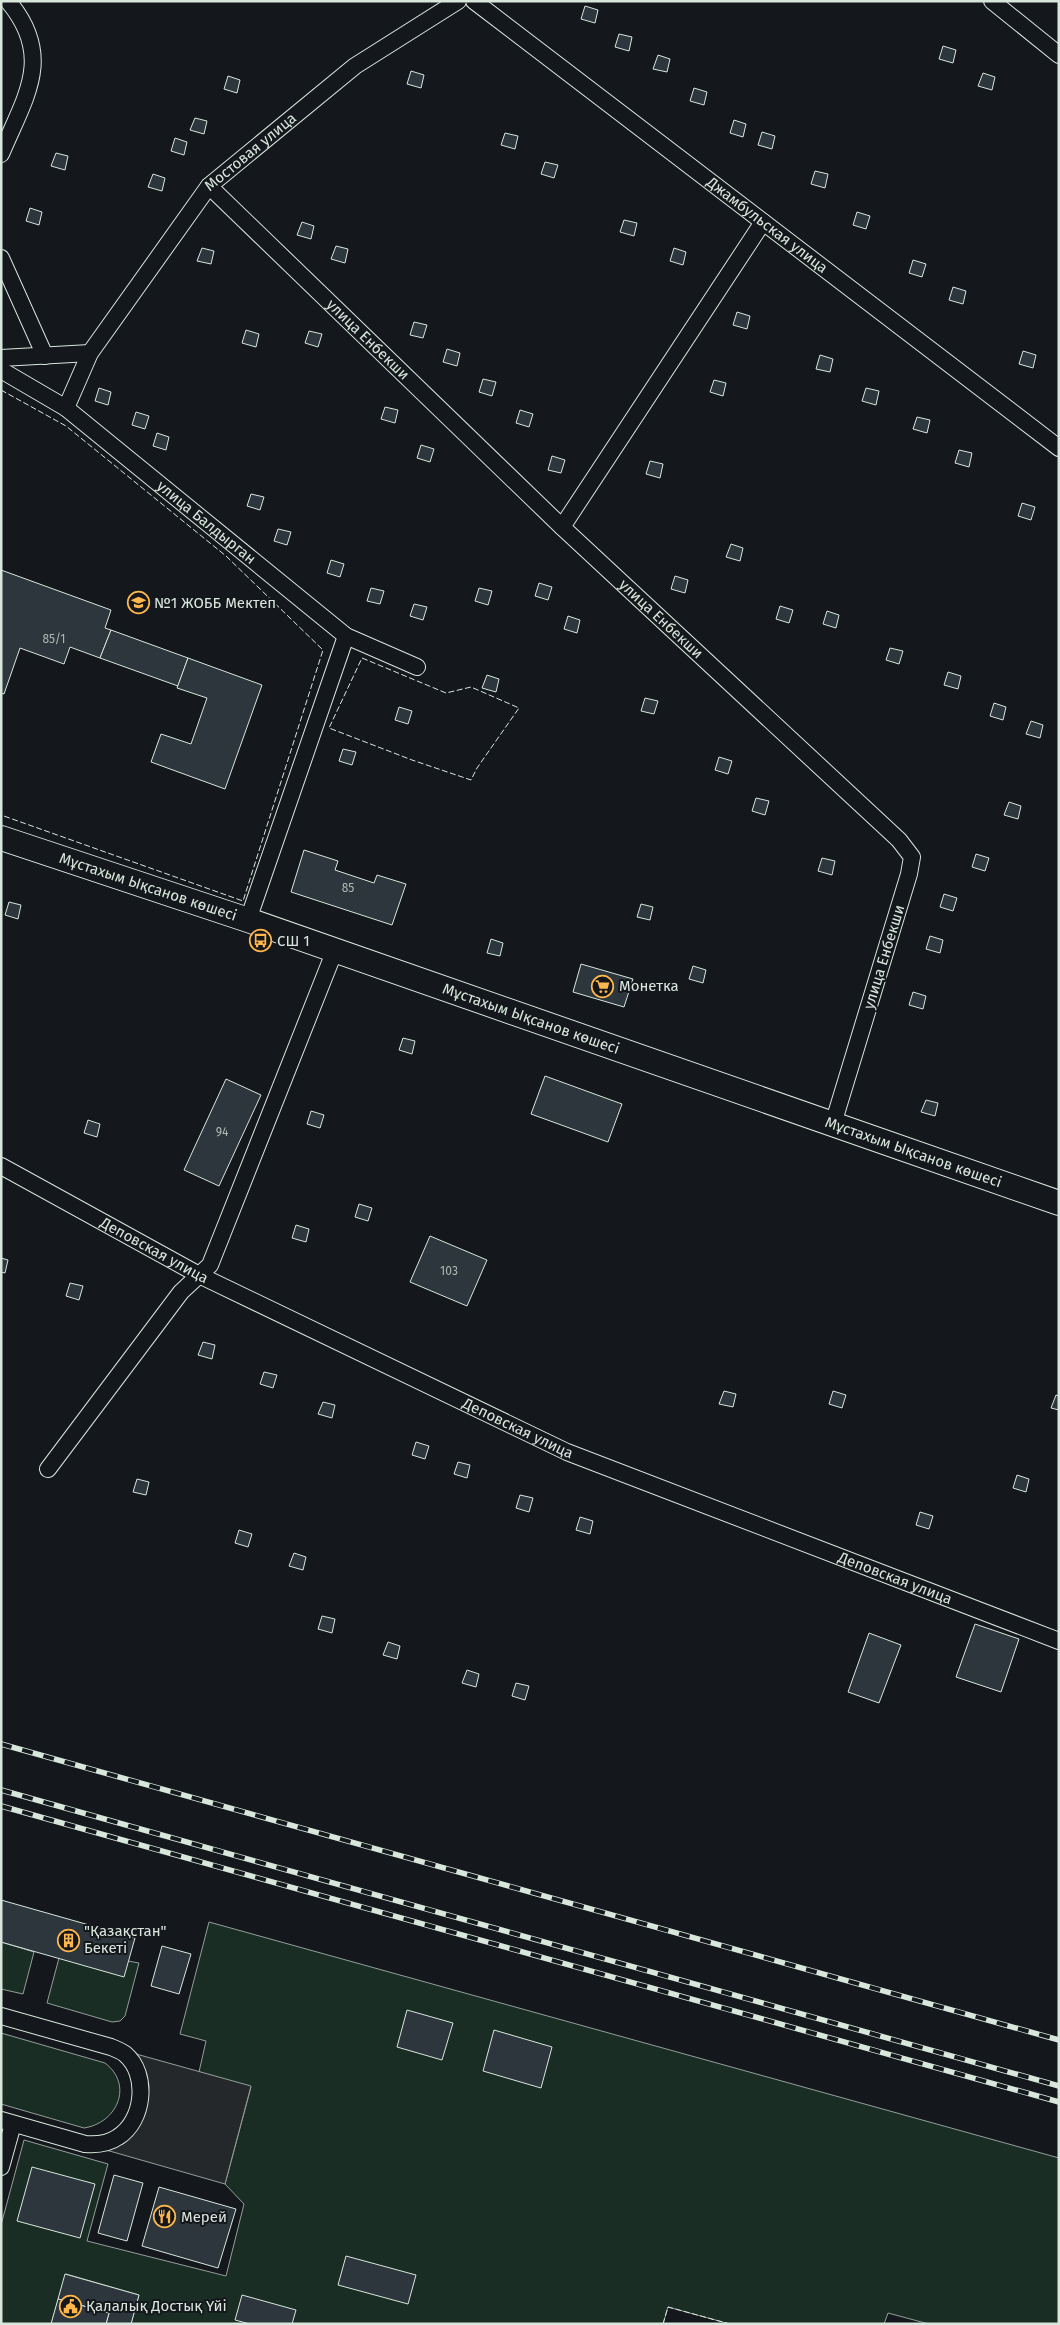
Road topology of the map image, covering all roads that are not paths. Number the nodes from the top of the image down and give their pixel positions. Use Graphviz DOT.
graph roads {
  1 [pos="8,1"];
  2 [pos="458,1"];
  3 [pos="474,1"];
  4 [pos="992,1"];
  5 [pos="1059,55"];
  6 [pos="1,154"];
  7 [pos="210,186"];
  8 [pos="763,222"];
  9 [pos="1,258"];
  10 [pos="90,353"];
  11 [pos="45,356"];
  12 [pos="1,358"];
  13 [pos="1,370"];
  14 [pos="66,408"];
  15 [pos="1059,448"];
  16 [pos="562,527"];
  17 [pos="346,636"];
  18 [pos="418,667"];
  19 [pos="1,838"];
  20 [pos="248,920"];
  21 [pos="334,950"];
  22 [pos="833,1124"];
  23 [pos="1,1166"];
  24 [pos="1059,1203"];
  25 [pos="200,1275"];
  26 [pos="48,1469"];
  27 [pos="1059,1641"];
  28 [pos="1,2016"];
  29 [pos="7,2122"];
  30 [pos="1,2167"];
  1 -- 6 [label="street"];
  2 -- 7 [label="street, Мостовая улица"];
  3 -- 8 [label="street, Джамбульская улица"];
  4 -- 5 [label="street"];
  7 -- 10 [label="street, Мостовая улица"];
  7 -- 16 [label="street, улица Енбекши"];
  8 -- 15 [label="street, Джамбульская улица"];
  8 -- 16 [label="street"];
  9 -- 11 [label="street"];
  10 -- 11 [label="street"];
  10 -- 14 [label="street, Мостовая улица"];
  11 -- 12 [label="street"];
  13 -- 14 [label="street, улица Балдырган"];
  14 -- 17 [label="street, улица Балдырган"];
  16 -- 22 [label="street, улица Енбекши"];
  17 -- 18 [label="street, улица Балдырган"];
  17 -- 20 [label="street"];
  19 -- 20 [label="main road, Мұстахым Ықсанов көшесі"];
  20 -- 21 [label="main road, Мұстахым Ықсанов көшесі"];
  21 -- 22 [label="main road, Мұстахым Ықсанов көшесі"];
  21 -- 25 [label="street"];
  22 -- 24 [label="main road, Мұстахым Ықсанов көшесі"];
  23 -- 25 [label="street, Деповская улица"];
  25 -- 26 [label="street"];
  25 -- 27 [label="street, Деповская улица"];
  28 -- 29 [label="street"];
  29 -- 30 [label="street"];
}
